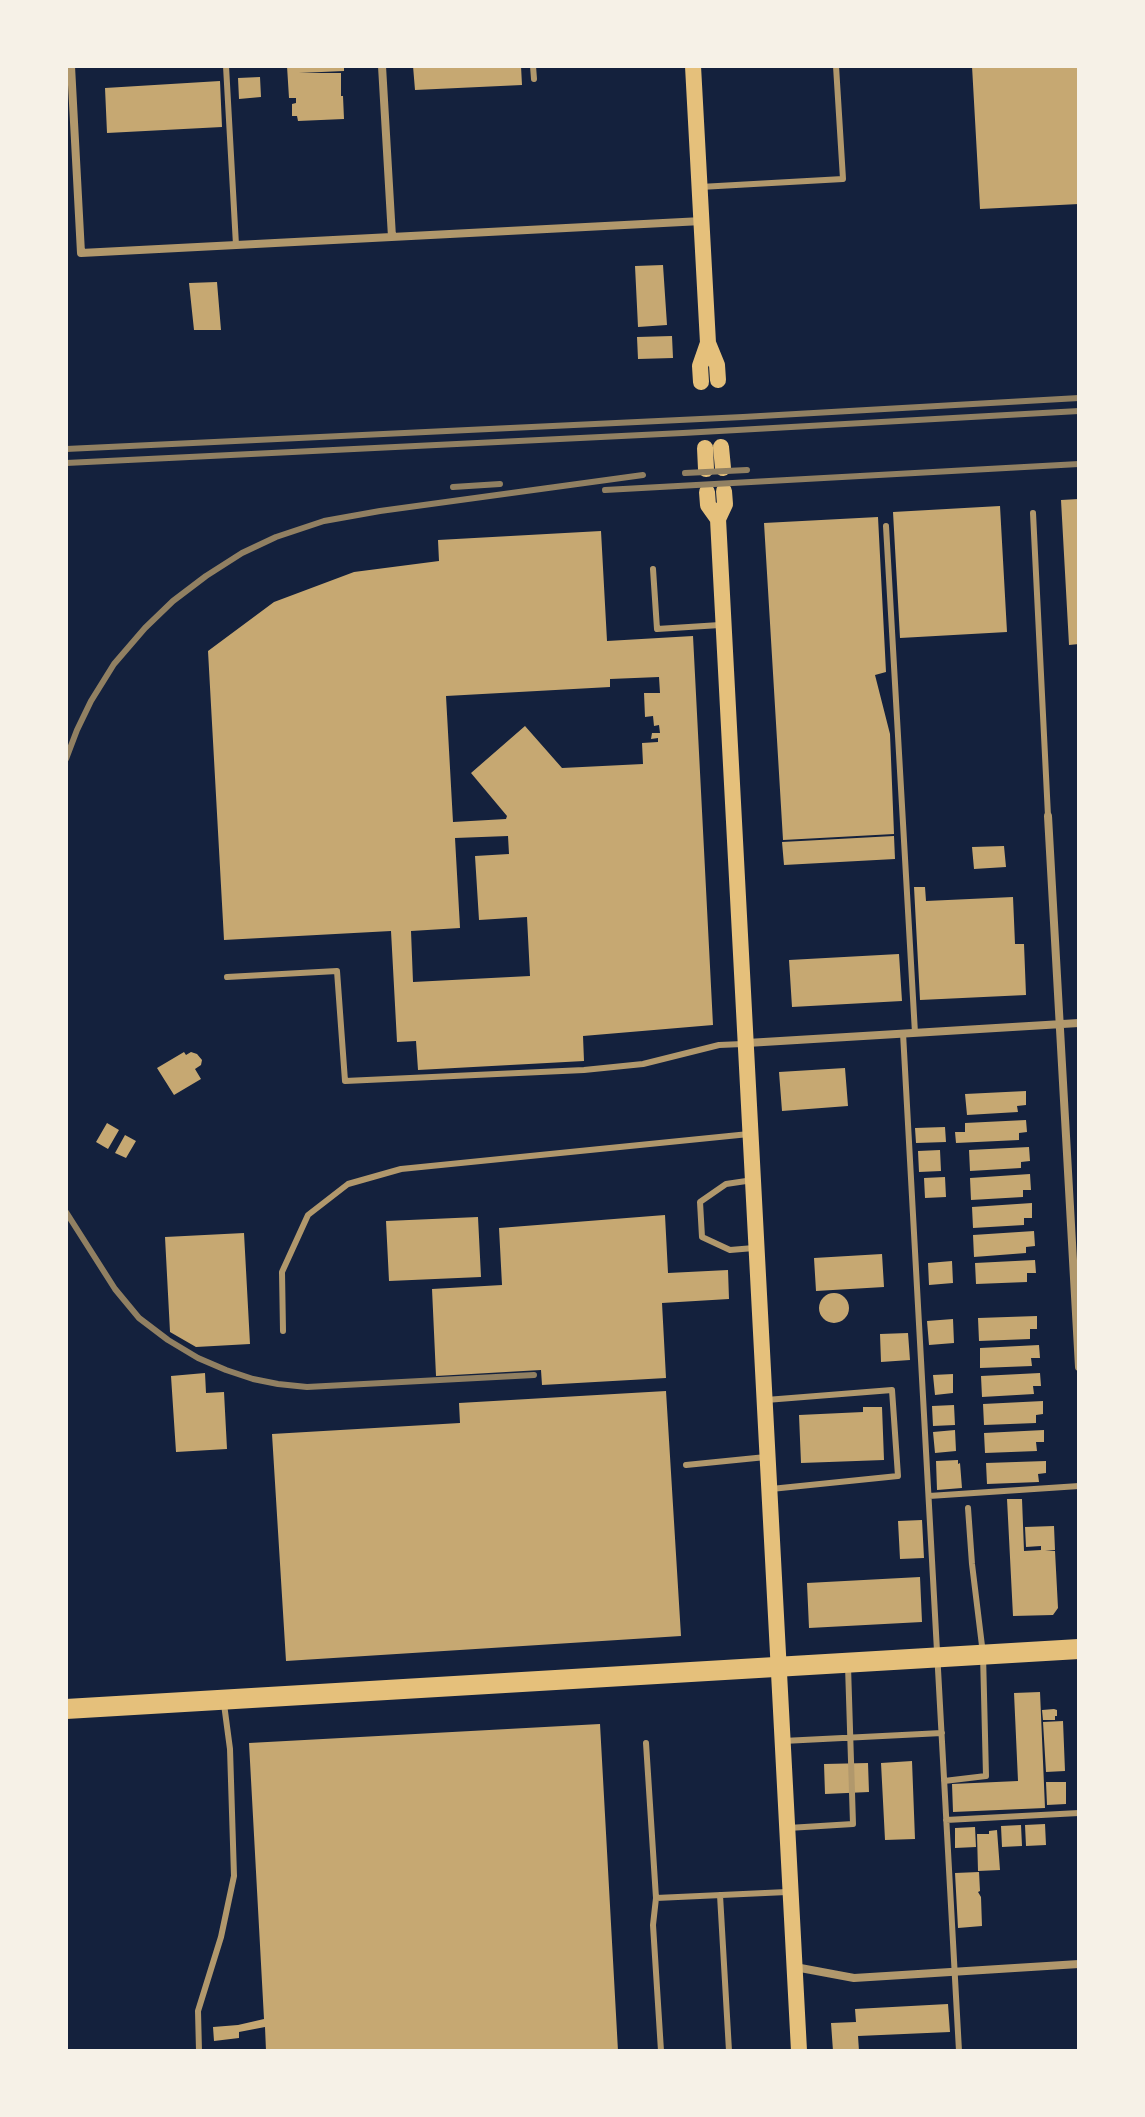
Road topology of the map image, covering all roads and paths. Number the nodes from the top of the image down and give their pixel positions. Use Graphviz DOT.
graph roads {
  1 [pos="71,66"];
  2 [pos="226,66"];
  3 [pos="382,66"];
  4 [pos="533,66"];
  5 [pos="693,66"];
  6 [pos="836,66"];
  7 [pos="534,79"];
  8 [pos="700,187"];
  9 [pos="702,221"];
  10 [pos="392,237"];
  11 [pos="236,245"];
  12 [pos="709,381"];
  13 [pos="713,447"];
  14 [pos="714,468"];
  15 [pos="716,491"];
  16 [pos="1033,513"];
  17 [pos="886,526"];
  18 [pos="653,569"];
  19 [pos="724,625"];
  20 [pos="1048,816"];
  21 [pos="227,977"];
  22 [pos="1079,1023"];
  23 [pos="1059,1024"];
  24 [pos="903,1033"];
  25 [pos="915,1033"];
  26 [pos="747,1043"];
  27 [pos="751,1134"];
  28 [pos="754,1180"];
  29 [pos="758,1248"];
  30 [pos="283,1331"];
  31 [pos="1079,1367"];
  32 [pos="766,1400"];
  33 [pos="769,1456"];
  34 [pos="686,1465"];
  35 [pos="1079,1486"];
  36 [pos="771,1489"];
  37 [pos="929,1496"];
  38 [pos="968,1508"];
  39 [pos="1079,1649"];
  40 [pos="983,1654"];
  41 [pos="938,1657"];
  42 [pos="848,1663"];
  43 [pos="779,1666"];
  44 [pos="224,1700"];
  45 [pos="66,1709"];
  46 [pos="942,1733"];
  47 [pos="850,1737"];
  48 [pos="783,1741"];
  49 [pos="646,1743"];
  50 [pos="944,1781"];
  51 [pos="1079,1813"];
  52 [pos="946,1820"];
  53 [pos="788,1828"];
  54 [pos="791,1892"];
  55 [pos="720,1895"];
  56 [pos="656,1898"];
  57 [pos="1079,1964"];
  58 [pos="795,1967"];
  59 [pos="955,1972"];
  60 [pos="199,2051"];
  61 [pos="661,2051"];
  62 [pos="729,2051"];
  63 [pos="799,2051"];
  64 [pos="959,2051"];
  1 -- 11 [label="street"];
  2 -- 11 [label="lane"];
  3 -- 10 [label="street"];
  4 -- 7 [label="lane"];
  5 -- 8 [label="main road"];
  6 -- 8 [label="lane"];
  8 -- 9 [label="main road"];
  9 -- 10 [label="street"];
  9 -- 12 [label="main road"];
  10 -- 11 [label="street"];
  13 -- 14 [label="main road"];
  15 -- 19 [label="main road"];
  16 -- 20 [label="lane"];
  17 -- 25 [label="lane"];
  18 -- 19 [label="lane"];
  19 -- 26 [label="main road"];
  20 -- 23 [label="street"];
  21 -- 26 [label="lane"];
  22 -- 23 [label="street"];
  23 -- 25 [label="street"];
  23 -- 31 [label="street"];
  24 -- 25 [label="street"];
  24 -- 26 [label="street"];
  24 -- 37 [label="lane"];
  26 -- 27 [label="main road"];
  27 -- 28 [label="main road"];
  27 -- 30 [label="lane"];
  28 -- 29 [label="main road"];
  28 -- 29 [label="lane"];
  29 -- 32 [label="main road"];
  32 -- 33 [label="main road"];
  32 -- 36 [label="lane"];
  33 -- 34 [label="lane"];
  33 -- 36 [label="main road"];
  35 -- 37 [label="lane"];
  36 -- 43 [label="main road"];
  37 -- 41 [label="lane"];
  38 -- 40 [label="lane"];
  39 -- 40 [label="main road"];
  40 -- 41 [label="main road"];
  40 -- 50 [label="lane"];
  41 -- 42 [label="main road"];
  41 -- 46 [label="lane"];
  42 -- 43 [label="main road"];
  42 -- 47 [label="lane"];
  43 -- 44 [label="main road"];
  43 -- 48 [label="main road"];
  44 -- 45 [label="main road"];
  44 -- 60 [label="lane"];
  46 -- 47 [label="lane"];
  46 -- 50 [label="lane"];
  47 -- 48 [label="lane"];
  47 -- 53 [label="lane"];
  48 -- 53 [label="main road"];
  49 -- 56 [label="lane"];
  50 -- 52 [label="lane"];
  51 -- 52 [label="lane"];
  52 -- 59 [label="lane"];
  53 -- 54 [label="main road"];
  54 -- 55 [label="lane"];
  54 -- 58 [label="main road"];
  55 -- 56 [label="lane"];
  55 -- 62 [label="lane"];
  56 -- 61 [label="lane"];
  57 -- 59 [label="street"];
  58 -- 59 [label="street"];
  58 -- 63 [label="main road"];
  59 -- 64 [label="lane"];
}
